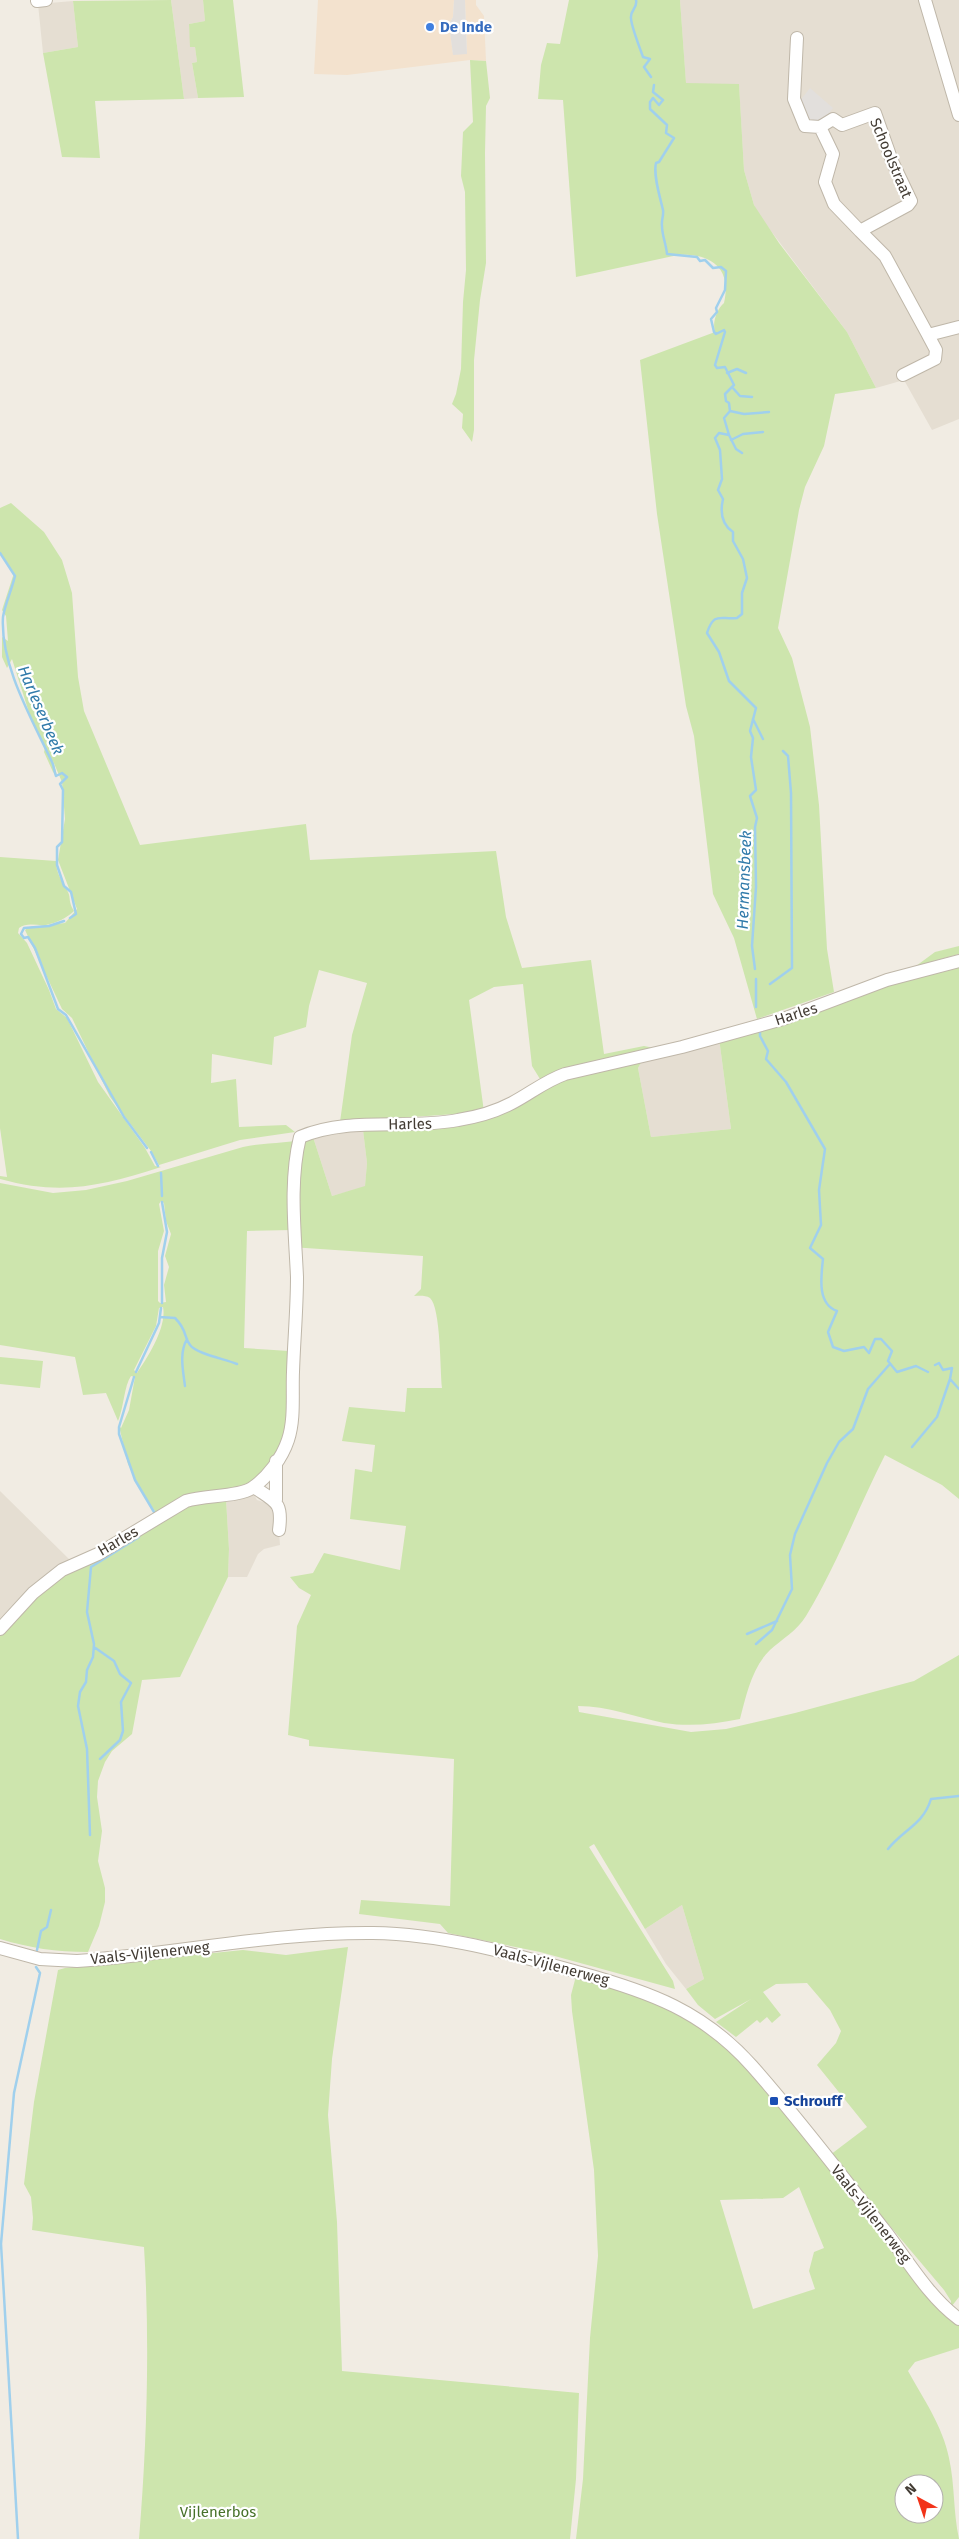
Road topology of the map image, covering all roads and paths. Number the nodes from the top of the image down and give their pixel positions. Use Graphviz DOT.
graph roads {
  1 [pos="925,0"];
  2 [pos="797,38"];
  3 [pos="956,94"];
  4 [pos="959,116"];
  5 [pos="820,127"];
  6 [pos="860,231"];
  7 [pos="959,327"];
  8 [pos="928,335"];
  9 [pos="903,376"];
  10 [pos="959,961"];
  11 [pos="276,1461"];
  12 [pos="254,1487"];
  13 [pos="276,1500"];
  14 [pos="279,1530"];
  15 [pos="0,1629"];
  16 [pos="0,1948"];
  17 [pos="959,2319"];
  1 -- 3 [label="street"];
  2 -- 5 [label="street"];
  3 -- 4 [label="street"];
  5 -- 6 [label="street"];
  5 -- 6 [label="street, Schoolstraat"];
  6 -- 8 [label="street"];
  7 -- 8 [label="street"];
  8 -- 9 [label="street"];
  10 -- 11 [label="street, Harles"];
  11 -- 12 [label="street, Harles"];
  11 -- 13 [label="street, Harles"];
  12 -- 13 [label="street"];
  12 -- 15 [label="street, Harles"];
  13 -- 14 [label="street, Harles"];
  16 -- 17 [label="street, Vaals-Vijlenerweg"];
}
